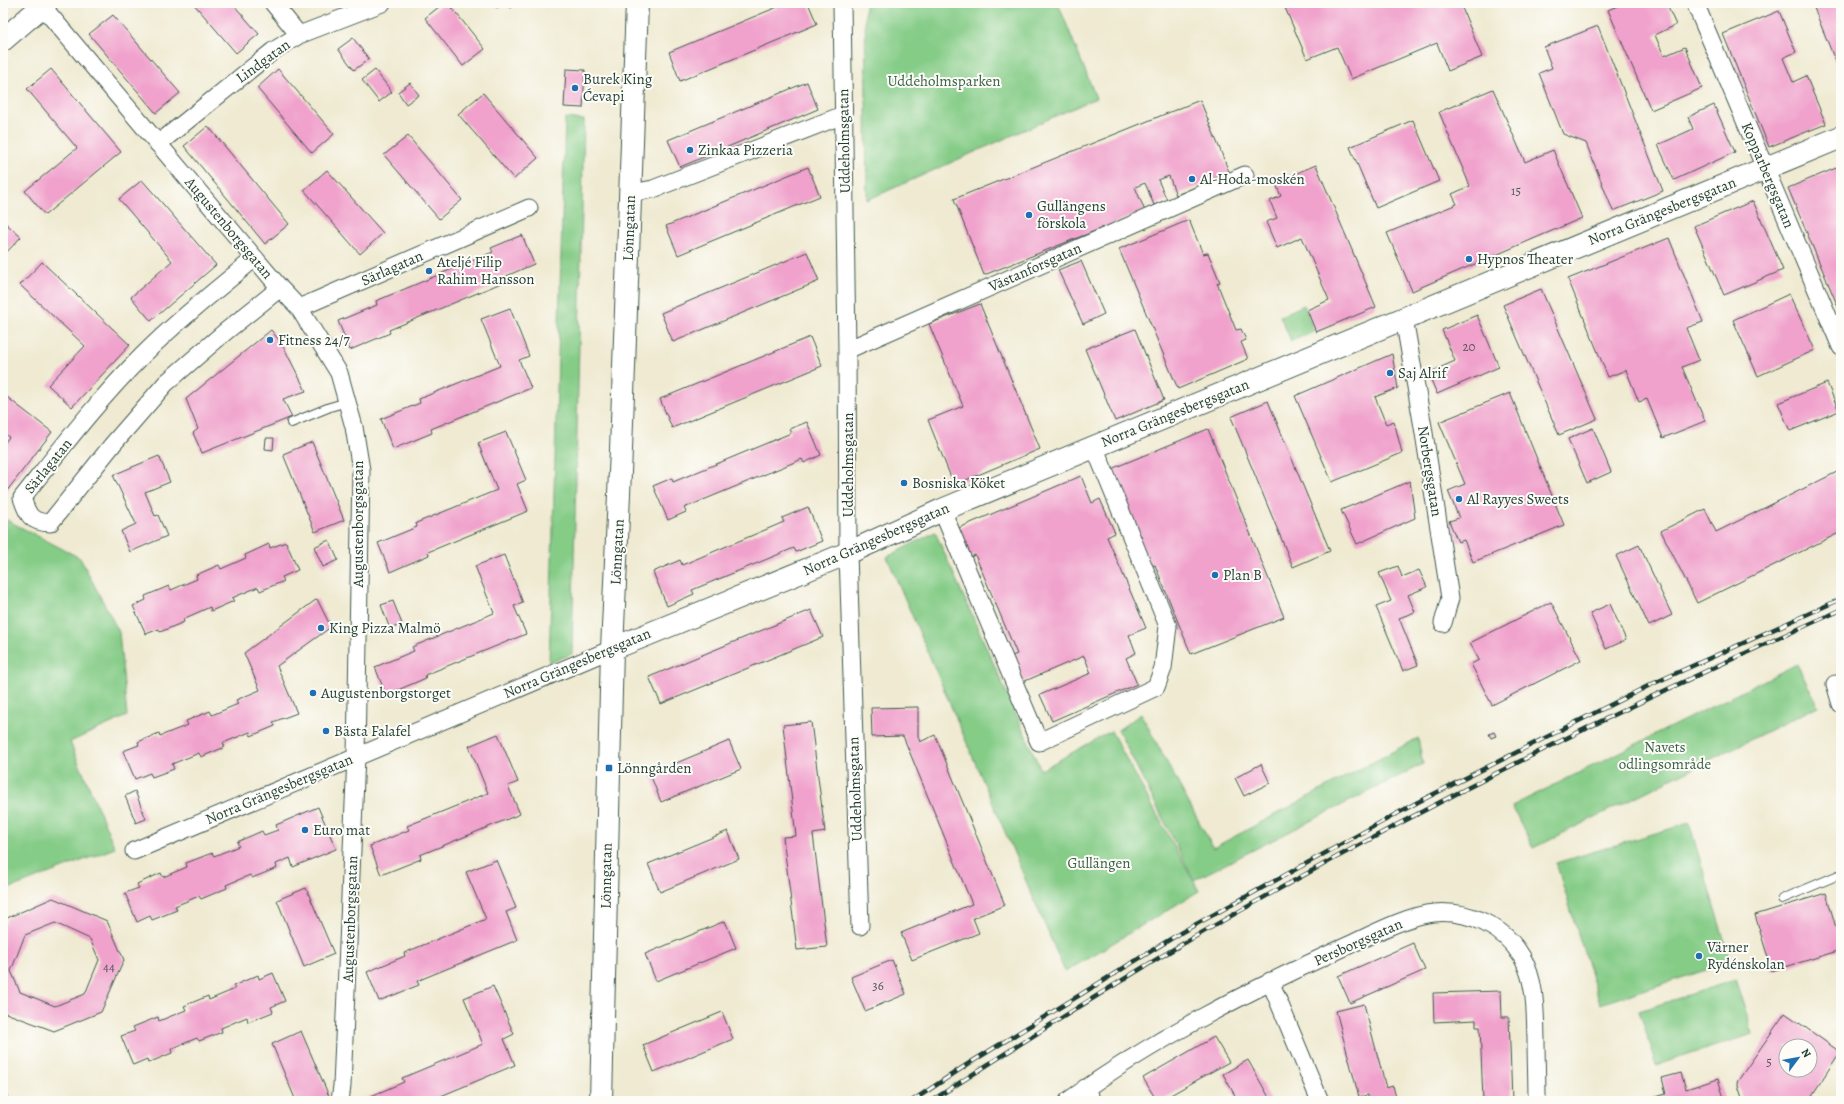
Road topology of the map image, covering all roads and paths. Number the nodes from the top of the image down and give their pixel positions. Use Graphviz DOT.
graph roads {
  1 [pos="273,3"];
  2 [pos="382,3"];
  3 [pos="637,3"];
  4 [pos="842,3"];
  5 [pos="1695,3"];
  6 [pos="38,6"];
  7 [pos="299,35"];
  8 [pos="3,40"];
  9 [pos="843,114"];
  10 [pos="1841,137"];
  11 [pos="158,144"];
  12 [pos="1765,169"];
  13 [pos="1245,175"];
  14 [pos="631,193"];
  15 [pos="529,208"];
  16 [pos="254,258"];
  17 [pos="280,288"];
  18 [pos="299,308"];
  19 [pos="1404,318"];
  20 [pos="1841,347"];
  21 [pos="847,350"];
  22 [pos="348,402"];
  23 [pos="291,423"];
  24 [pos="1094,446"];
  25 [pos="942,510"];
  26 [pos="848,553"];
  27 [pos="1442,623"];
  28 [pos="612,649"];
  29 [pos="1835,684"];
  30 [pos="1841,704"];
  31 [pos="356,756"];
  32 [pos="134,851"];
  33 [pos="1841,874"];
  34 [pos="1782,899"];
  35 [pos="860,926"];
  36 [pos="1270,981"];
  37 [pos="1089,1095"];
  38 [pos="340,1101"];
  39 [pos="601,1101"];
  40 [pos="1068,1101"];
  41 [pos="1320,1101"];
  42 [pos="1537,1101"];
  1 -- 7 [label="street"];
  2 -- 7 [label="street, Lindgatan"];
  3 -- 14 [label="street, Lönngatan"];
  4 -- 9 [label="street, Uddeholmsgatan"];
  5 -- 12 [label="street, Kopparbergsgatan"];
  6 -- 8 [label="street"];
  6 -- 11 [label="street, Augustenborgsgatan"];
  7 -- 11 [label="street, Lindgatan"];
  9 -- 14 [label="street"];
  9 -- 21 [label="street, Uddeholmsgatan"];
  10 -- 12 [label="street, Norra Grängesbergsgatan"];
  11 -- 16 [label="street, Augustenborgsgatan"];
  12 -- 19 [label="street, Norra Grängesbergsgatan"];
  12 -- 20 [label="street, Kopparbergsgatan"];
  13 -- 21 [label="street, Västanforsgatan"];
  14 -- 28 [label="street, Lönngatan"];
  15 -- 18 [label="street, Särlagatan"];
  16 -- 17 [label="street, Augustenborgsgatan"];
  16 -- 17 [label="street, Särlagatan"];
  17 -- 18 [label="street, Augustenborgsgatan"];
  18 -- 22 [label="street, Augustenborgsgatan"];
  19 -- 24 [label="street, Norra Grängesbergsgatan"];
  19 -- 27 [label="street, Norbergsgatan"];
  21 -- 26 [label="street, Uddeholmsgatan"];
  22 -- 23 [label="lane"];
  22 -- 31 [label="street, Augustenborgsgatan"];
  24 -- 25 [label="street, Norra Grängesbergsgatan"];
  24 -- 25 [label="street"];
  25 -- 26 [label="street, Norra Grängesbergsgatan"];
  26 -- 28 [label="street, Norra Grängesbergsgatan"];
  26 -- 35 [label="street, Uddeholmsgatan"];
  28 -- 31 [label="street, Norra Grängesbergsgatan"];
  28 -- 39 [label="street, Lönngatan"];
  29 -- 30 [label="street"];
  31 -- 32 [label="street, Norra Grängesbergsgatan"];
  31 -- 38 [label="street, Augustenborgsgatan"];
  33 -- 34 [label="lane"];
  36 -- 37 [label="street, Persborgsgatan"];
  36 -- 41 [label="street"];
  36 -- 42 [label="street, Persborgsgatan"];
  37 -- 40 [label="street, Persborgsgatan"];
}
